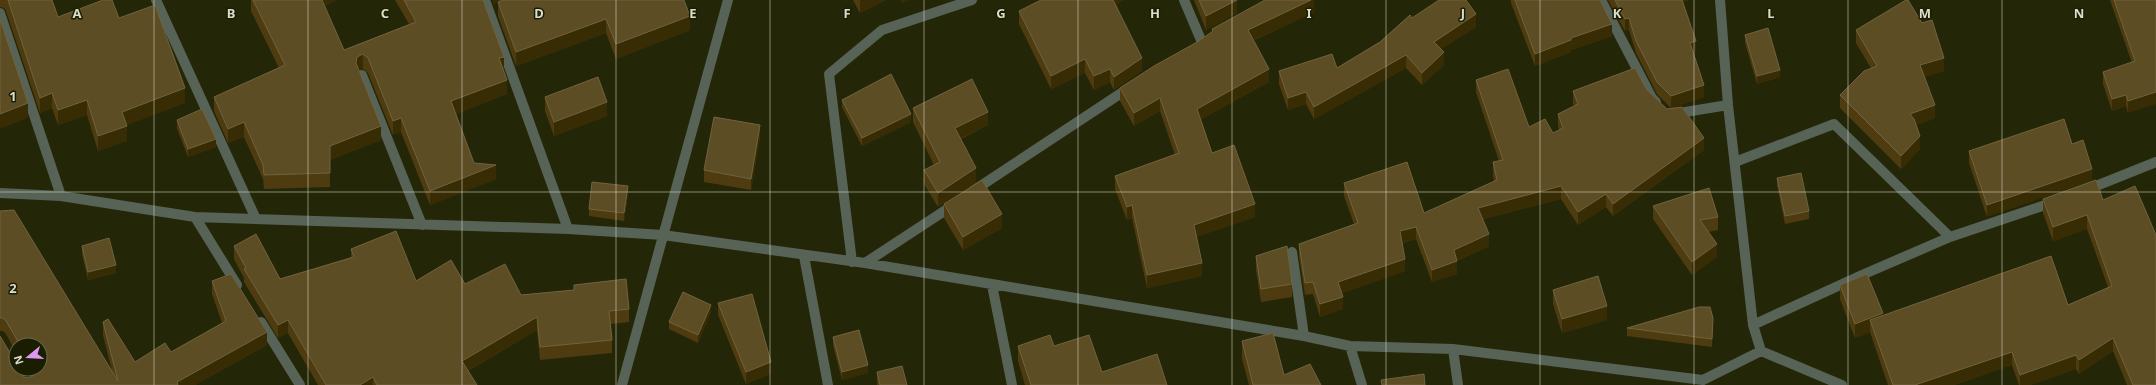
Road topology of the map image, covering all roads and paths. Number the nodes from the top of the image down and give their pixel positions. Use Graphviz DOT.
graph roads {
  1 [pos="156,0"];
  2 [pos="485,0"];
  3 [pos="728,0"];
  4 [pos="972,0"];
  5 [pos="1184,0"];
  6 [pos="1602,0"];
  7 [pos="1720,0"];
  8 [pos="0,13"];
  9 [pos="1201,41"];
  10 [pos="362,75"];
  11 [pos="1142,80"];
  12 [pos="1728,105"];
  13 [pos="1735,162"];
  14 [pos="2156,162"];
  15 [pos="0,192"];
  16 [pos="2076,195"];
  17 [pos="61,196"];
  18 [pos="2061,200"];
  19 [pos="195,217"];
  20 [pos="256,219"];
  21 [pos="422,225"];
  22 [pos="568,229"];
  23 [pos="663,235"];
  24 [pos="1950,237"];
  25 [pos="1292,252"];
  26 [pos="804,256"];
  27 [pos="852,262"];
  28 [pos="865,264"];
  29 [pos="992,285"];
  30 [pos="241,291"];
  31 [pos="254,312"];
  32 [pos="1753,325"];
  33 [pos="1304,336"];
  34 [pos="1350,346"];
  35 [pos="1452,349"];
  36 [pos="1761,350"];
  37 [pos="1703,384"];
  38 [pos="300,385"];
  39 [pos="622,385"];
  40 [pos="828,385"];
  41 [pos="1012,385"];
  42 [pos="1362,385"];
  43 [pos="1458,385"];
  44 [pos="1842,385"];
  1 -- 20 [label="street"];
  2 -- 22 [label="street"];
  3 -- 23 [label="street"];
  4 -- 27 [label="street"];
  5 -- 9 [label="street"];
  6 -- 12 [label="street"];
  7 -- 12 [label="street"];
  8 -- 17 [label="street"];
  10 -- 21 [label="street"];
  11 -- 28 [label="street"];
  12 -- 13 [label="street"];
  13 -- 24 [label="street"];
  13 -- 32 [label="street"];
  14 -- 16 [label="street"];
  15 -- 17 [label="street"];
  17 -- 19 [label="street"];
  18 -- 24 [label="street"];
  19 -- 20 [label="street"];
  19 -- 30 [label="street"];
  20 -- 21 [label="street"];
  21 -- 22 [label="street"];
  22 -- 23 [label="street"];
  23 -- 26 [label="street"];
  23 -- 39 [label="street"];
  24 -- 32 [label="street"];
  25 -- 33 [label="street"];
  26 -- 27 [label="street"];
  26 -- 40 [label="street"];
  27 -- 28 [label="street"];
  28 -- 29 [label="street"];
  29 -- 33 [label="street"];
  29 -- 41 [label="street"];
  31 -- 38 [label="street"];
  32 -- 36 [label="street"];
  33 -- 34 [label="street"];
  34 -- 35 [label="street"];
  34 -- 42 [label="street"];
  35 -- 37 [label="street"];
  35 -- 43 [label="street"];
  36 -- 37 [label="street"];
  36 -- 44 [label="street"];
}
